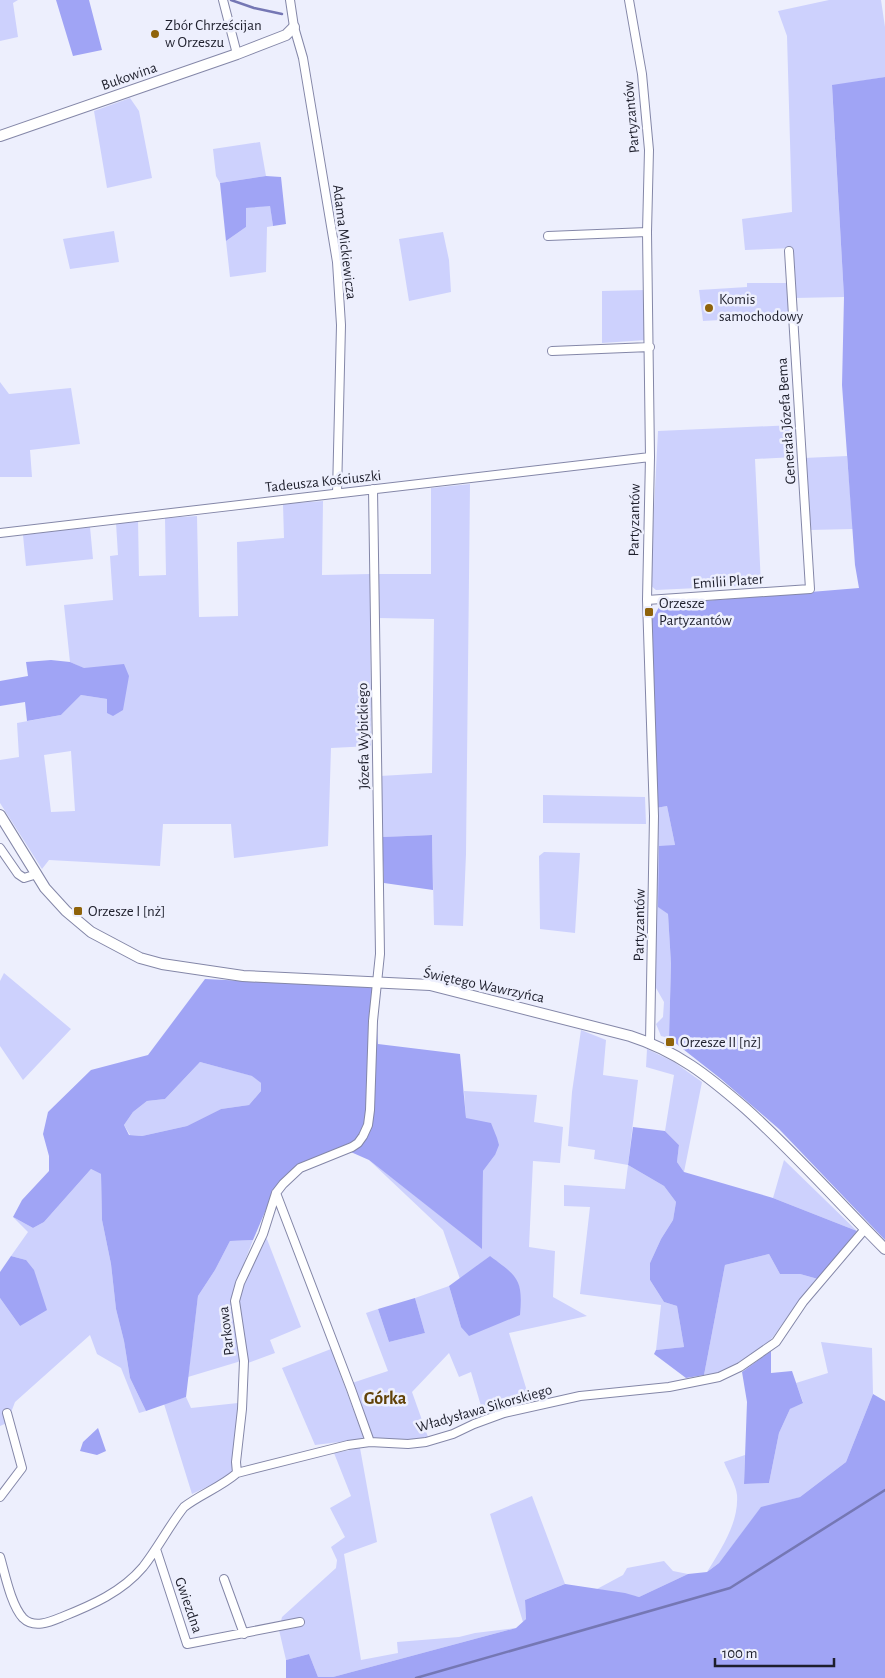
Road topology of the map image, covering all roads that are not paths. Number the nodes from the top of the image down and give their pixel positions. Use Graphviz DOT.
graph roads {
  1 [pos="223,0"];
  2 [pos="290,0"];
  3 [pos="629,0"];
  4 [pos="294,27"];
  5 [pos="238,54"];
  6 [pos="0,136"];
  7 [pos="647,232"];
  8 [pos="548,236"];
  9 [pos="789,251"];
  10 [pos="650,347"];
  11 [pos="552,351"];
  12 [pos="650,457"];
  13 [pos="373,489"];
  14 [pos="337,493"];
  15 [pos="0,533"];
  16 [pos="810,589"];
  17 [pos="647,600"];
  18 [pos="0,816"];
  19 [pos="0,848"];
  20 [pos="37,874"];
  21 [pos="378,983"];
  22 [pos="650,1042"];
  23 [pos="276,1193"];
  24 [pos="865,1229"];
  25 [pos="885,1249"];
  26 [pos="7,1412"];
  27 [pos="370,1442"];
  28 [pos="237,1473"];
  29 [pos="0,1497"];
  30 [pos="156,1549"];
  31 [pos="0,1557"];
  32 [pos="224,1579"];
  33 [pos="300,1622"];
  34 [pos="244,1634"];
  1 -- 5 [label="street"];
  2 -- 4 [label="street"];
  3 -- 7 [label="street, Partyzantów"];
  4 -- 5 [label="street, Bukowina"];
  4 -- 14 [label="street, Adama Mickiewicza"];
  5 -- 6 [label="street, Bukowina"];
  7 -- 8 [label="street"];
  7 -- 10 [label="street, Partyzantów"];
  9 -- 16 [label="street, Generała Józefa Bema"];
  10 -- 11 [label="street"];
  10 -- 12 [label="street, Partyzantów"];
  12 -- 13 [label="street, Tadeusza Kościuszki"];
  12 -- 17 [label="street, Partyzantów"];
  13 -- 14 [label="street, Tadeusza Kościuszki"];
  13 -- 21 [label="street, Józefa Wybickiego"];
  14 -- 15 [label="street, Tadeusza Kościuszki"];
  16 -- 17 [label="street, Emilii Plater"];
  17 -- 22 [label="street, Partyzantów"];
  18 -- 20 [label="street, Świętego Wawrzyńca"];
  19 -- 20 [label="street"];
  20 -- 21 [label="street, Świętego Wawrzyńca"];
  21 -- 22 [label="street, Świętego Wawrzyńca"];
  21 -- 23 [label="street, Parkowa"];
  22 -- 24 [label="street, Świętego Wawrzyńca"];
  23 -- 27 [label="street"];
  23 -- 28 [label="street, Parkowa"];
  24 -- 25 [label="street, Świętego Wawrzyńca"];
  24 -- 27 [label="street, Władysława Sikorskiego"];
  26 -- 29 [label="street"];
  27 -- 28 [label="street, Władysława Sikorskiego"];
  28 -- 30 [label="street, Władysława Sikorskiego"];
  30 -- 31 [label="street, Władysława Sikorskiego"];
  30 -- 34 [label="street, Gwiezdna"];
  32 -- 34 [label="street"];
  33 -- 34 [label="street, Gwiezdna"];
}
